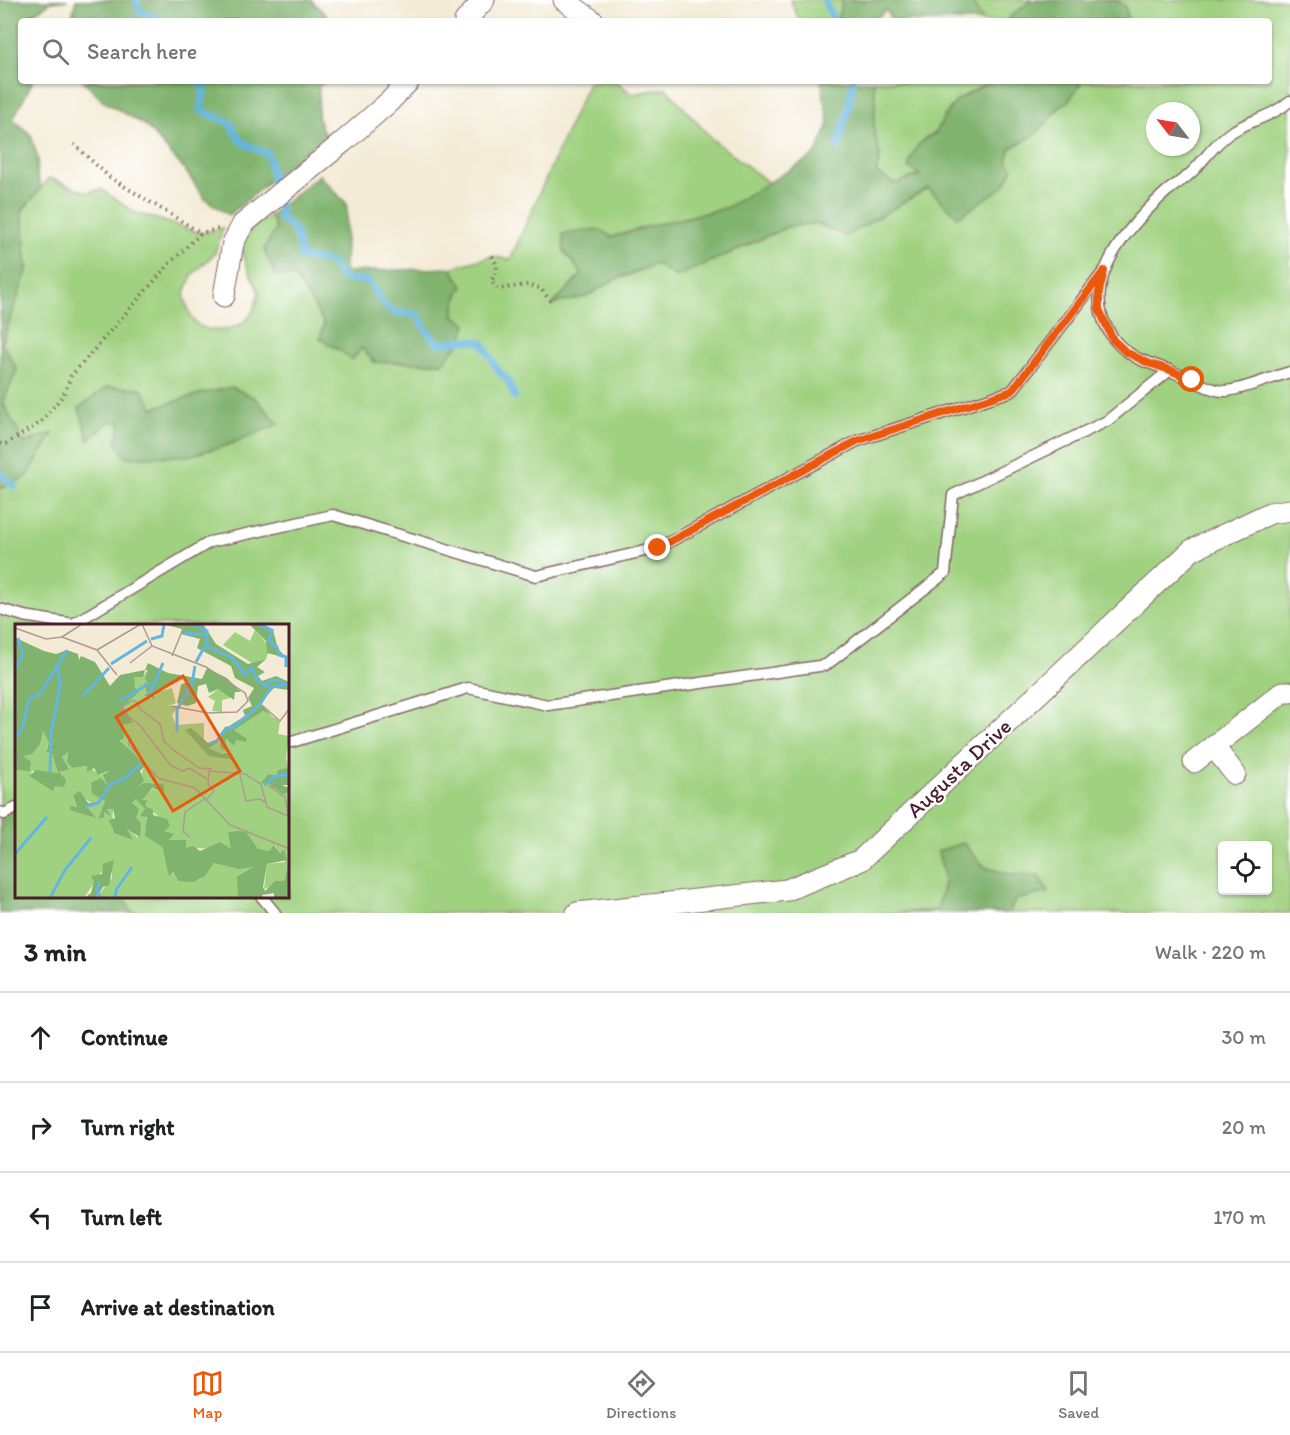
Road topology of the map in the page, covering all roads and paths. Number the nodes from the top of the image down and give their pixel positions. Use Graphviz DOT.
graph roads {
  1 [pos="484,0"];
  2 [pos="564,0"];
  3 [pos="468,18"];
  4 [pos="589,18"];
  5 [pos="406,84"];
  6 [pos="1290,101"];
  7 [pos="74,144"];
  8 [pos="238,232"];
  9 [pos="201,233"];
  10 [pos="492,256"];
  11 [pos="1104,271"];
  12 [pos="224,296"];
  13 [pos="553,304"];
  14 [pos="1170,370"];
  15 [pos="1290,372"];
  16 [pos="0,444"];
  17 [pos="1290,510"];
  18 [pos="0,609"];
  19 [pos="1290,692"];
  20 [pos="290,742"];
  21 [pos="1214,747"];
  22 [pos="1194,762"];
  23 [pos="1235,774"];
  24 [pos="15,808"];
  25 [pos="0,812"];
  26 [pos="262,898"];
  27 [pos="275,913"];
  28 [pos="577,913"];
  1 -- 3 [label="street"];
  2 -- 4 [label="street"];
  5 -- 8 [label="street"];
  6 -- 11 [label="lane"];
  7 -- 9 [label="path"];
  8 -- 9 [label="path"];
  8 -- 12 [label="street"];
  9 -- 16 [label="path"];
  10 -- 13 [label="path"];
  11 -- 14 [label="lane"];
  11 -- 18 [label="lane"];
  14 -- 15 [label="lane"];
  14 -- 20 [label="lane"];
  17 -- 28 [label="street, Augusta Drive"];
  19 -- 21 [label="street"];
  21 -- 22 [label="street"];
  21 -- 23 [label="street"];
  24 -- 25 [label="lane"];
  26 -- 27 [label="lane"];
}
